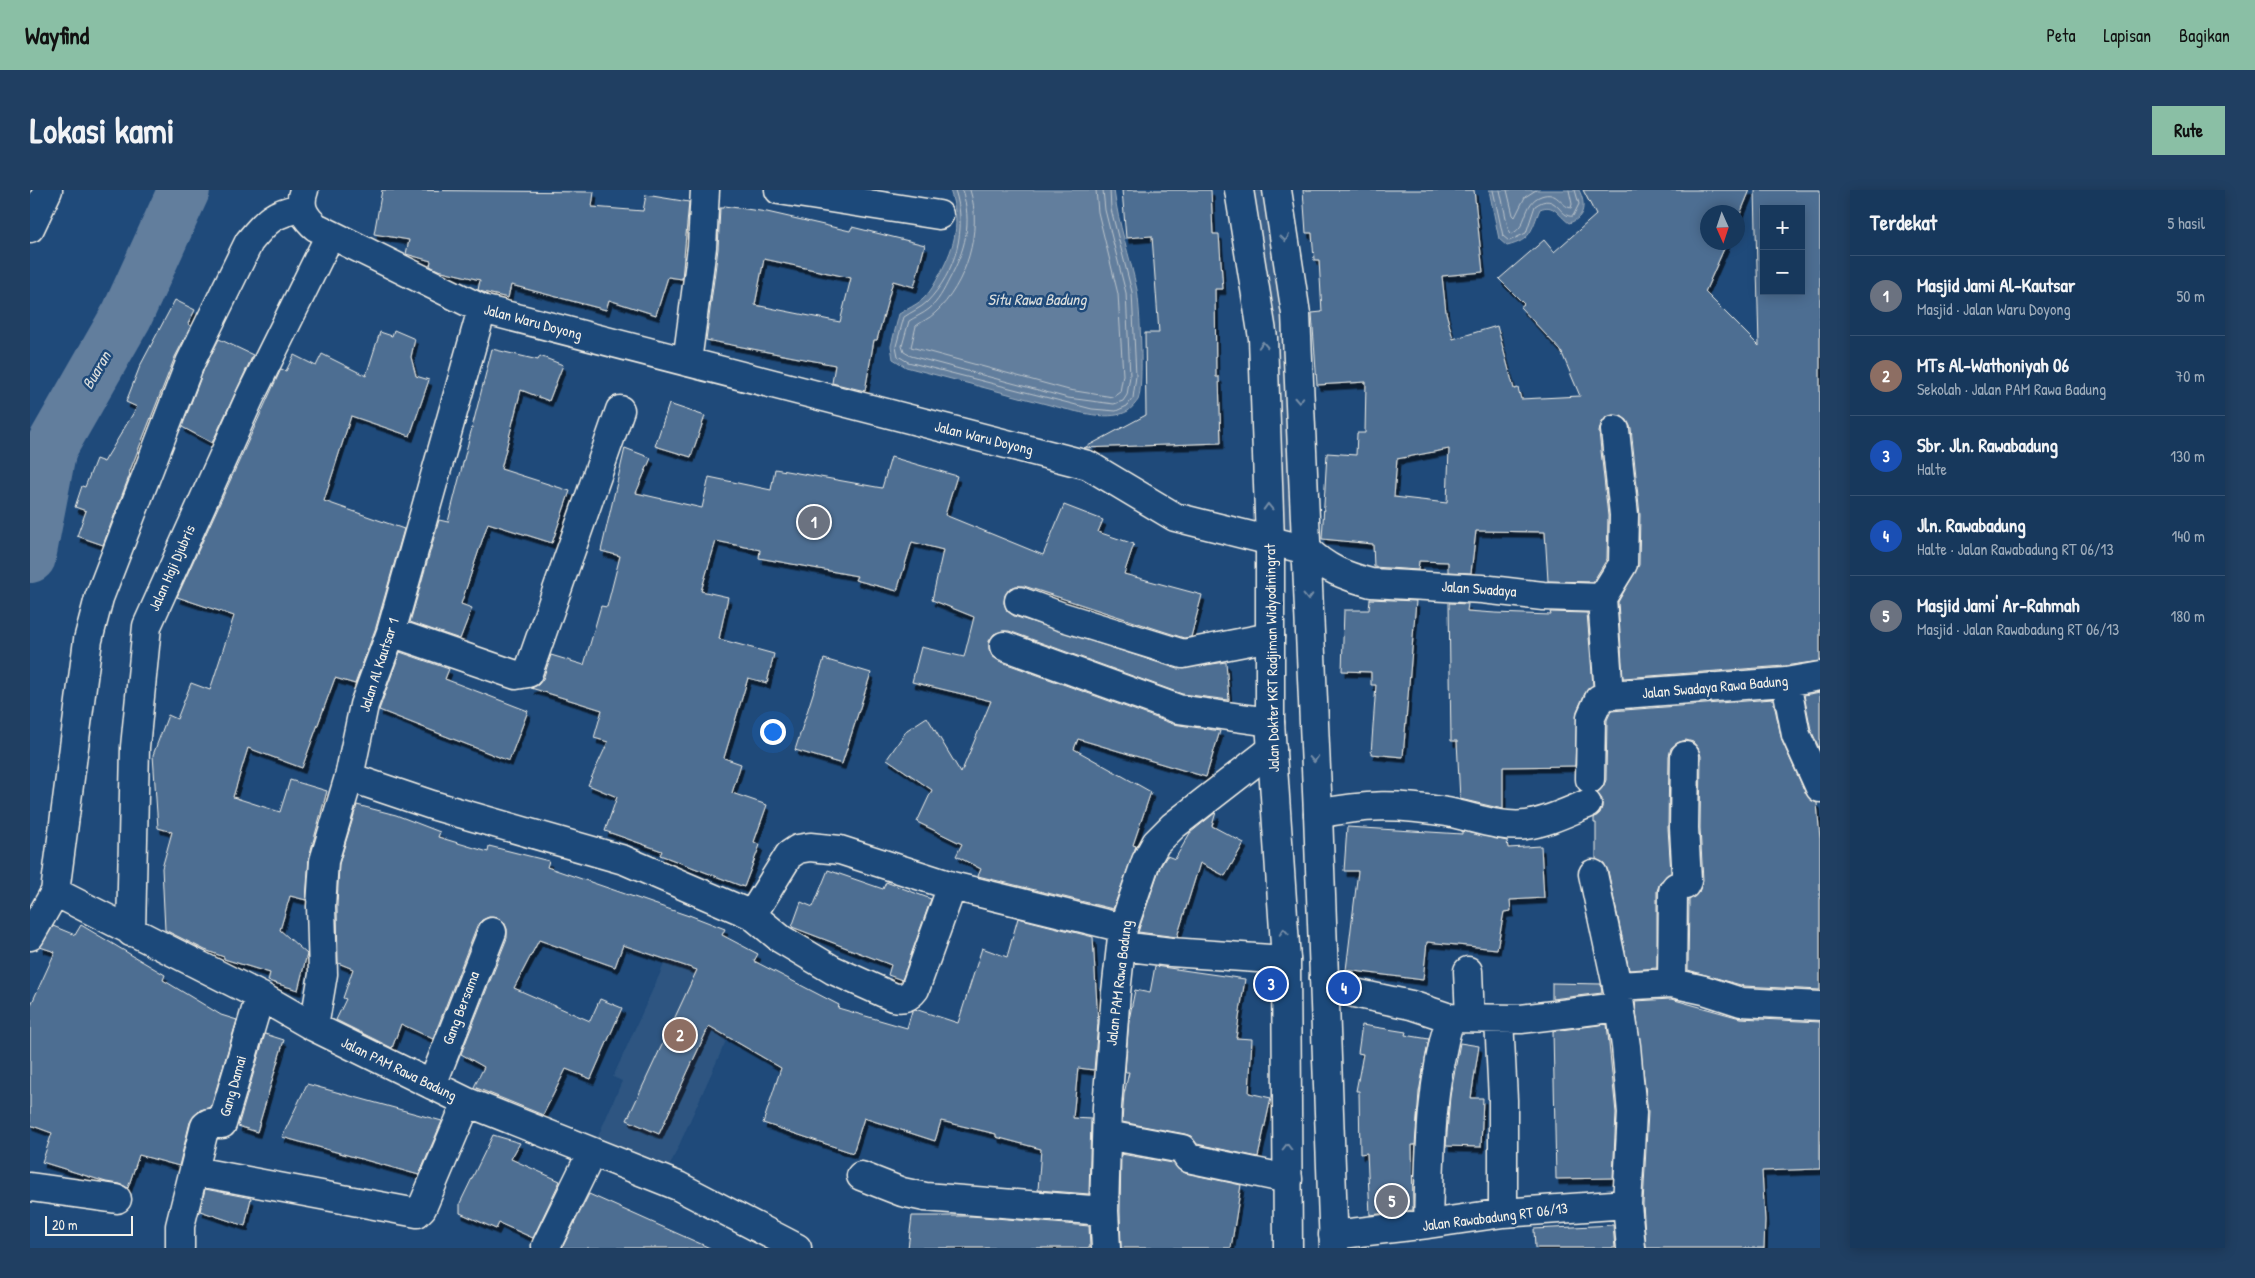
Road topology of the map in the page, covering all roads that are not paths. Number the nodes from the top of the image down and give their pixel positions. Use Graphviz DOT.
graph roads {
  1 [pos="48,190"];
  2 [pos="705,190"];
  3 [pos="779,190"];
  4 [pos="1239,190"];
  5 [pos="1277,190"];
  6 [pos="305,206"];
  7 [pos="939,215"];
  8 [pos="30,228"];
  9 [pos="330,235"];
  10 [pos="482,309"];
  11 [pos="687,362"];
  12 [pos="620,410"];
  13 [pos="1615,430"];
  14 [pos="1270,541"];
  15 [pos="1306,550"];
  16 [pos="1602,598"];
  17 [pos="1019,601"];
  18 [pos="390,632"];
  19 [pos="1270,637"];
  20 [pos="1004,646"];
  21 [pos="1820,676"];
  22 [pos="1786,682"];
  23 [pos="1609,695"];
  24 [pos="1270,722"];
  25 [pos="1272,749"];
  26 [pos="1685,756"];
  27 [pos="348,777"];
  28 [pos="1820,788"];
  29 [pos="1318,814"];
  30 [pos="1592,874"];
  31 [pos="952,886"];
  32 [pos="55,892"];
  33 [pos="752,915"];
  34 [pos="131,932"];
  35 [pos="492,932"];
  36 [pos="30,936"];
  37 [pos="1122,937"];
  38 [pos="1286,960"];
  39 [pos="1468,971"];
  40 [pos="1324,978"];
  41 [pos="1672,982"];
  42 [pos="260,996"];
  43 [pos="1618,996"];
  44 [pos="1820,1006"];
  45 [pos="1460,1018"];
  46 [pos="1499,1019"];
  47 [pos="314,1028"];
  48 [pos="432,1085"];
  49 [pos="467,1102"];
  50 [pos="1107,1135"];
  51 [pos="592,1152"];
  52 [pos="194,1171"];
  53 [pos="862,1176"];
  54 [pos="1288,1179"];
  55 [pos="30,1186"];
  56 [pos="117,1199"];
  57 [pos="1627,1204"];
  58 [pos="1104,1211"];
  59 [pos="1503,1213"];
  60 [pos="1428,1224"];
  61 [pos="1333,1241"];
  62 [pos="546,1246"];
  63 [pos="180,1248"];
  64 [pos="797,1248"];
  65 [pos="1106,1248"];
  66 [pos="1288,1248"];
  67 [pos="1632,1248"];
  1 -- 8 [label="street"];
  2 -- 11 [label="street"];
  3 -- 7 [label="street"];
  14 -- 4 [label="street, Jalan Dokter KRT Radjiman Widyodiningrat, one-way"];
  5 -- 15 [label="street, one-way"];
  6 -- 9 [label="street, Jalan Waru Doyong"];
  6 -- 32 [label="street"];
  9 -- 10 [label="street, Jalan Waru Doyong"];
  9 -- 34 [label="street, Jalan Haji Djubris"];
  10 -- 11 [label="street, Jalan Waru Doyong"];
  10 -- 18 [label="street, Jalan Al Kautsar 1"];
  11 -- 14 [label="street, Jalan Waru Doyong"];
  12 -- 18 [label="street"];
  13 -- 16 [label="street"];
  14 -- 15 [label="street, Jalan Swadaya"];
  14 -- 19 [label="street, Jalan Dokter KRT Radjiman Widyodiningrat"];
  15 -- 16 [label="street, Jalan Swadaya"];
  15 -- 29 [label="street, one-way"];
  16 -- 23 [label="street"];
  17 -- 19 [label="street"];
  18 -- 27 [label="street, Jalan Al Kautsar 1"];
  19 -- 24 [label="street, Jalan Dokter KRT Radjiman Widyodiningrat"];
  20 -- 24 [label="street"];
  21 -- 22 [label="street, Jalan Swadaya Rawa Badung"];
  22 -- 23 [label="street, Jalan Swadaya Rawa Badung"];
  22 -- 28 [label="street"];
  23 -- 29 [label="street"];
  24 -- 25 [label="street, Jalan Dokter KRT Radjiman Widyodiningrat"];
  25 -- 37 [label="street, Jalan PAM Rawa Badung"];
  38 -- 25 [label="street, Jalan Dokter KRT Radjiman Widyodiningrat, one-way"];
  26 -- 41 [label="street"];
  27 -- 33 [label="street"];
  27 -- 47 [label="street, Jalan Al Kautsar 1"];
  29 -- 40 [label="street"];
  30 -- 43 [label="street"];
  31 -- 33 [label="street"];
  31 -- 33 [label="street"];
  31 -- 37 [label="street"];
  32 -- 34 [label="street, Jalan PAM Rawa Badung"];
  32 -- 36 [label="street"];
  34 -- 42 [label="street, Jalan PAM Rawa Badung"];
  35 -- 48 [label="street, Gang Bersama"];
  37 -- 38 [label="street"];
  37 -- 50 [label="street, Jalan PAM Rawa Badung"];
  54 -- 38 [label="street, Jalan Dokter KRT Radjiman Widyodiningrat, one-way"];
  39 -- 45 [label="street"];
  40 -- 45 [label="street"];
  40 -- 61 [label="street"];
  41 -- 43 [label="street"];
  41 -- 44 [label="street"];
  42 -- 47 [label="street, Jalan PAM Rawa Badung"];
  42 -- 52 [label="street, Gang Damai"];
  43 -- 46 [label="street"];
  43 -- 57 [label="street"];
  45 -- 46 [label="street"];
  45 -- 60 [label="street"];
  46 -- 59 [label="street"];
  47 -- 48 [label="street, Jalan PAM Rawa Badung"];
  48 -- 49 [label="street, Jalan PAM Rawa Badung"];
  49 -- 51 [label="street, Jalan PAM Rawa Badung"];
  49 -- 52 [label="street"];
  50 -- 54 [label="street"];
  50 -- 58 [label="street, Jalan PAM Rawa Badung"];
  51 -- 62 [label="street"];
  51 -- 64 [label="street, Jalan PAM Rawa Badung"];
  52 -- 63 [label="street, Gang Damai"];
  53 -- 58 [label="street"];
  54 -- 66 [label="street, Jalan Dokter KRT Radjiman Widyodiningrat"];
  55 -- 56 [label="street"];
  57 -- 59 [label="street, Jalan Rawabadung RT 06/13"];
  57 -- 67 [label="street"];
  58 -- 65 [label="street, Jalan PAM Rawa Badung"];
  59 -- 60 [label="street, Jalan Rawabadung RT 06/13"];
  60 -- 61 [label="street, Jalan Rawabadung RT 06/13"];
}
